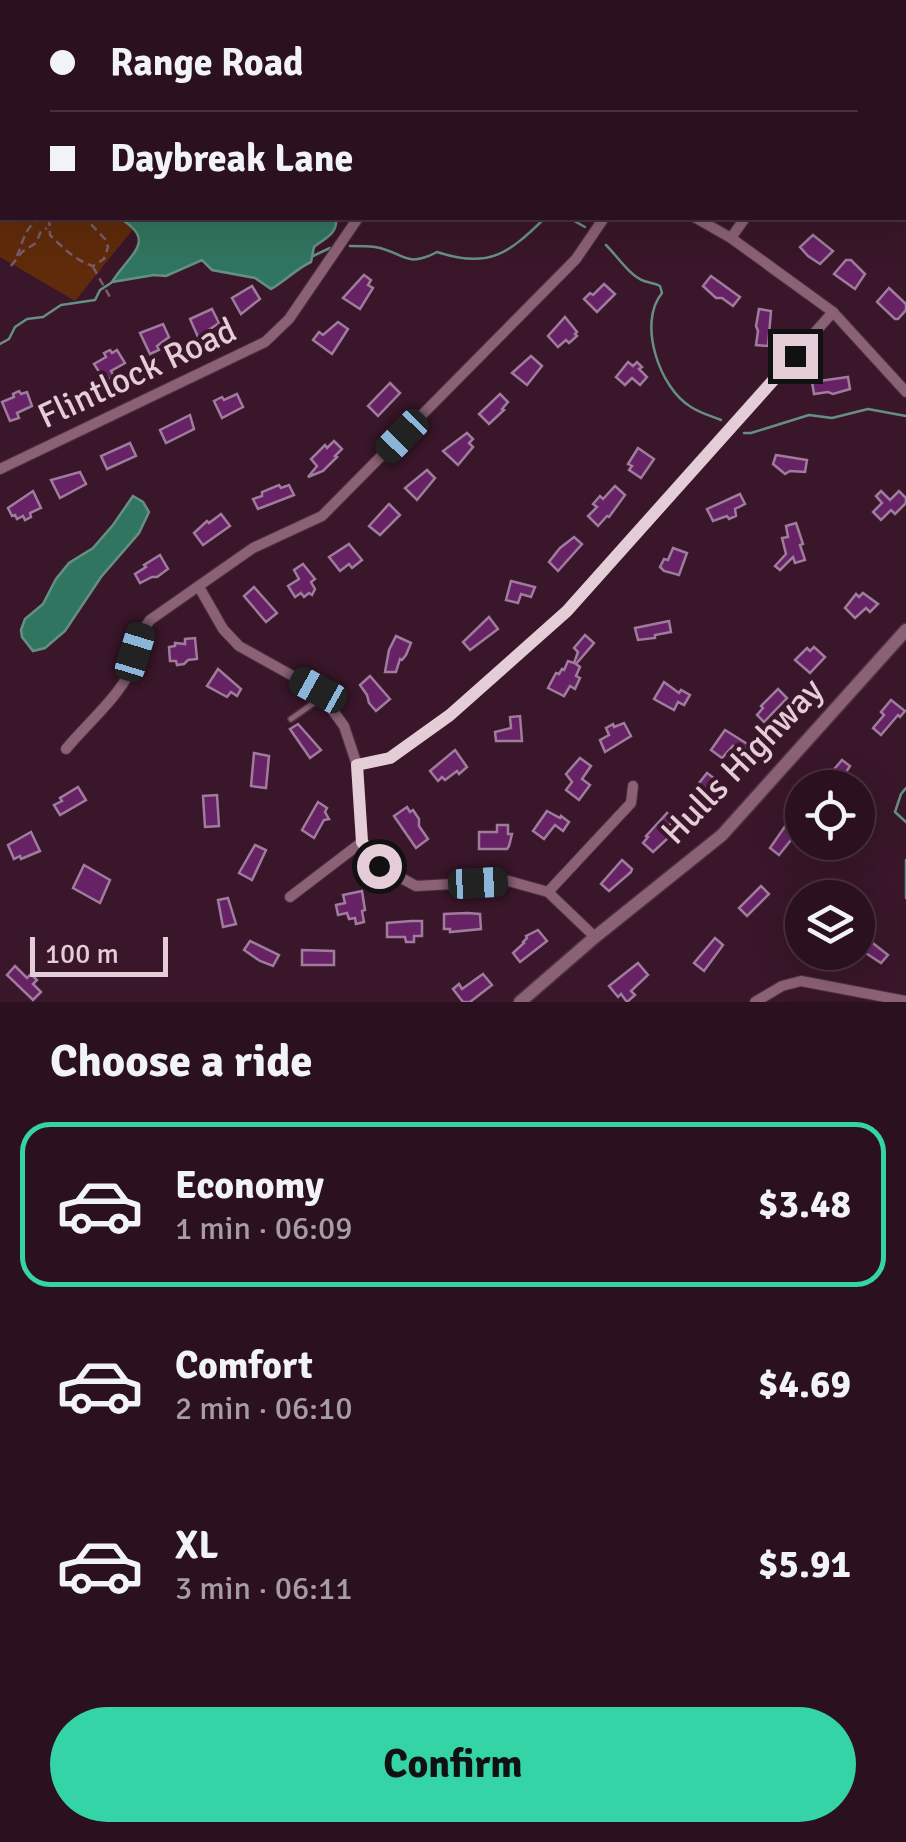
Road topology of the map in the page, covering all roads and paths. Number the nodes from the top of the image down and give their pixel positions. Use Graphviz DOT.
graph roads {
  1 [pos="34,220"];
  2 [pos="46,220"];
  3 [pos="87,220"];
  4 [pos="357,220"];
  5 [pos="603,220"];
  6 [pos="700,220"];
  7 [pos="744,220"];
  8 [pos="48,227"];
  9 [pos="732,238"];
  10 [pos="16,258"];
  11 [pos="11,266"];
  12 [pos="93,266"];
  13 [pos="110,298"];
  14 [pos="832,312"];
  15 [pos="906,392"];
  16 [pos="0,469"];
  17 [pos="199,587"];
  18 [pos="906,630"];
  19 [pos="323,697"];
  20 [pos="291,719"];
  21 [pos="66,749"];
  22 [pos="357,765"];
  23 [pos="632,786"];
  24 [pos="362,842"];
  25 [pos="548,892"];
  26 [pos="290,896"];
  27 [pos="595,937"];
  28 [pos="906,1000"];
  29 [pos="520,1002"];
  30 [pos="755,1002"];
  1 -- 10 [label="path"];
  2 -- 8 [label="path"];
  3 -- 12 [label="path"];
  4 -- 16 [label="street, Flintlock Road"];
  5 -- 17 [label="street"];
  6 -- 9 [label="street"];
  7 -- 9 [label="street"];
  8 -- 10 [label="path"];
  8 -- 12 [label="path"];
  9 -- 14 [label="street"];
  10 -- 11 [label="path"];
  12 -- 13 [label="path"];
  14 -- 15 [label="street"];
  14 -- 22 [label="street"];
  17 -- 19 [label="street"];
  17 -- 21 [label="street"];
  18 -- 27 [label="street, Hulls Highway"];
  19 -- 20 [label="lane"];
  19 -- 22 [label="street"];
  22 -- 24 [label="street"];
  23 -- 25 [label="street"];
  24 -- 25 [label="street"];
  24 -- 26 [label="street"];
  25 -- 27 [label="street"];
  27 -- 29 [label="street, Hulls Highway"];
  28 -- 30 [label="street"];
}
